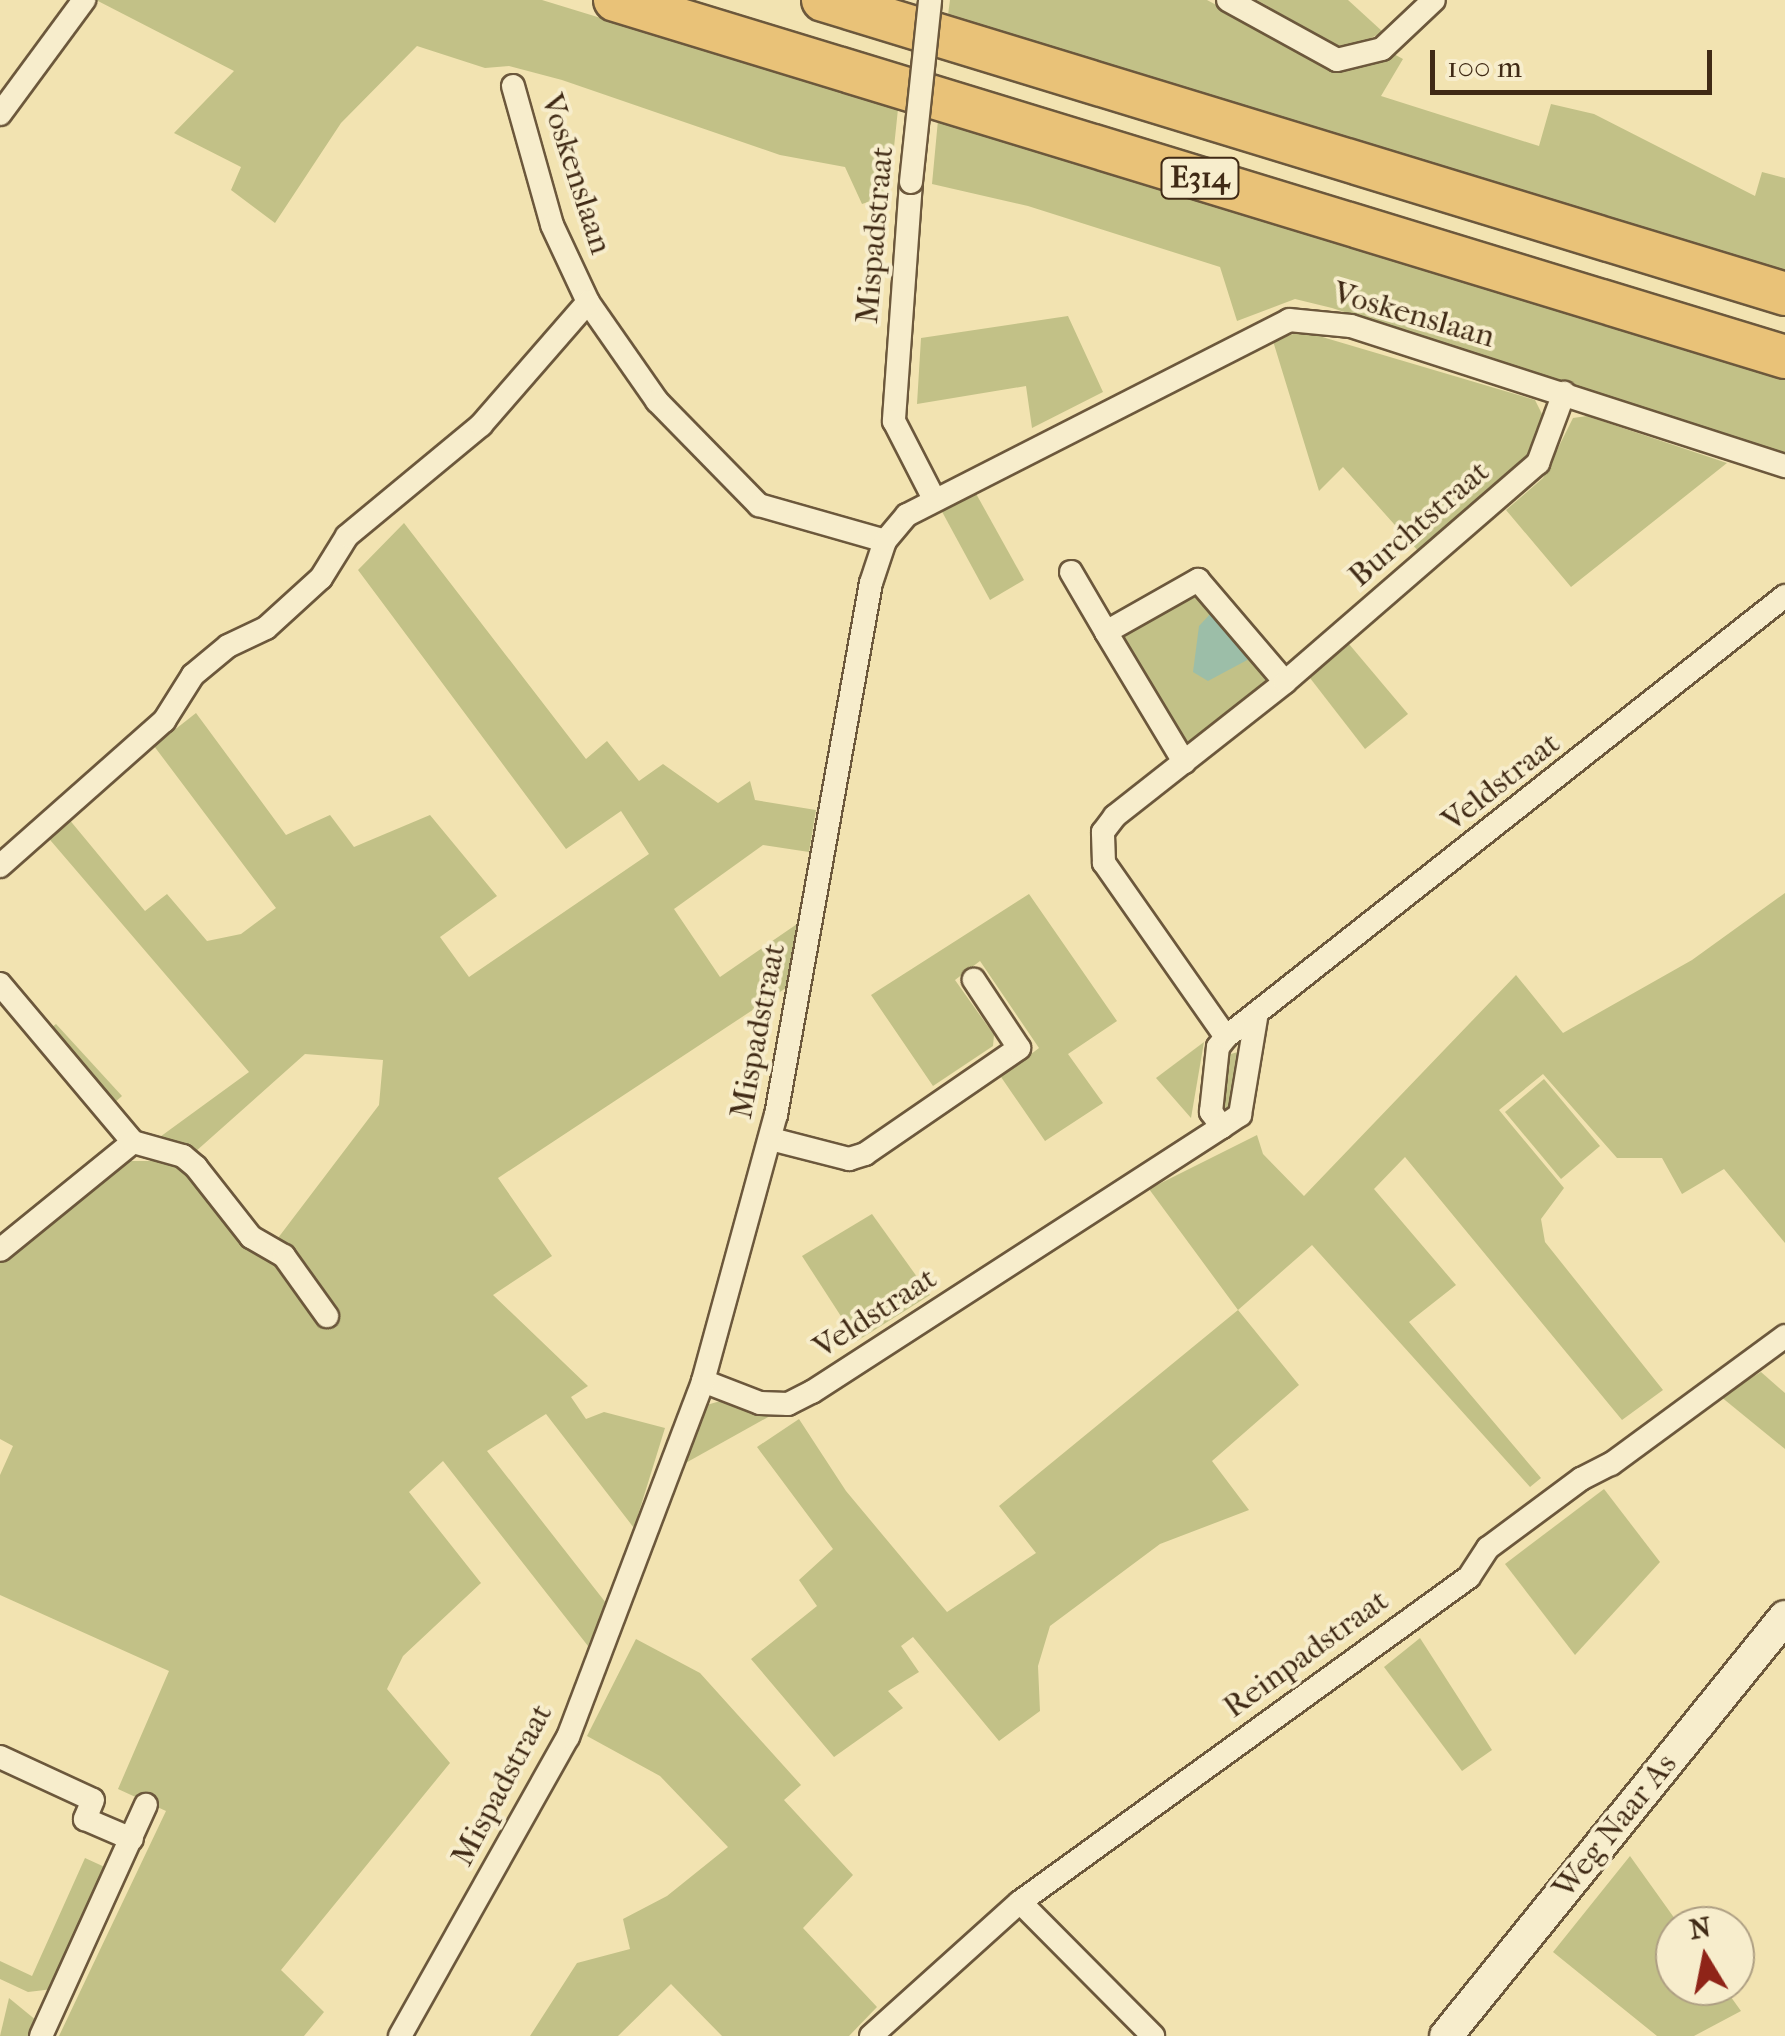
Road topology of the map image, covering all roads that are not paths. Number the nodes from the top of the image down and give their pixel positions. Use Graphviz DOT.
graph roads {
  1 [pos="84,0"];
  2 [pos="615,0"];
  3 [pos="824,0"];
  4 [pos="930,0"];
  5 [pos="1228,0"];
  6 [pos="1434,0"];
  7 [pos="513,86"];
  8 [pos="0,114"];
  9 [pos="1785,294"];
  10 [pos="588,302"];
  11 [pos="1785,357"];
  12 [pos="1564,394"];
  13 [pos="1785,466"];
  14 [pos="933,497"];
  15 [pos="884,541"];
  16 [pos="1070,572"];
  17 [pos="1785,596"];
  18 [pos="1106,632"];
  19 [pos="1285,682"];
  20 [pos="1184,762"];
  21 [pos="0,866"];
  22 [pos="974,980"];
  23 [pos="0,984"];
  24 [pos="1256,1018"];
  25 [pos="1226,1037"];
  26 [pos="1222,1127"];
  27 [pos="771,1139"];
  28 [pos="133,1142"];
  29 [pos="0,1250"];
  30 [pos="327,1316"];
  31 [pos="1785,1336"];
  32 [pos="703,1380"];
  33 [pos="1782,1626"];
  34 [pos="0,1757"];
  35 [pos="146,1804"];
  36 [pos="132,1839"];
  37 [pos="1020,1902"];
  38 [pos="41,2036"];
  39 [pos="400,2036"];
  40 [pos="871,2036"];
  41 [pos="1153,2036"];
  42 [pos="1446,2036"];
  1 -- 8 [label="street"];
  2 -- 11 [label="highway, E314"];
  3 -- 9 [label="highway, E314"];
  4 -- 14 [label="street, Mispadstraat, bridge"];
  5 -- 6 [label="street"];
  7 -- 10 [label="street, Voskenslaan"];
  10 -- 15 [label="street, Voskenslaan"];
  10 -- 21 [label="street"];
  12 -- 13 [label="street, Voskenslaan"];
  12 -- 14 [label="street, Voskenslaan"];
  12 -- 19 [label="street, Burchtstraat"];
  14 -- 15 [label="street"];
  15 -- 27 [label="street, Mispadstraat"];
  16 -- 18 [label="street"];
  17 -- 24 [label="street, Veldstraat"];
  18 -- 19 [label="street"];
  18 -- 20 [label="street"];
  19 -- 20 [label="street, Burchtstraat"];
  20 -- 25 [label="street, Burchtstraat"];
  22 -- 27 [label="street"];
  23 -- 28 [label="street"];
  24 -- 25 [label="street, Veldstraat"];
  24 -- 26 [label="street, Veldstraat"];
  25 -- 26 [label="street"];
  26 -- 32 [label="street, Veldstraat"];
  27 -- 32 [label="street, Mispadstraat"];
  28 -- 29 [label="street"];
  28 -- 30 [label="street"];
  31 -- 37 [label="street, Reinpadstraat"];
  32 -- 39 [label="street, Mispadstraat"];
  33 -- 42 [label="main road, Weg Naar As"];
  34 -- 36 [label="street"];
  35 -- 36 [label="street"];
  36 -- 38 [label="street"];
  37 -- 40 [label="street, Reinpadstraat"];
  37 -- 41 [label="street"];
}
